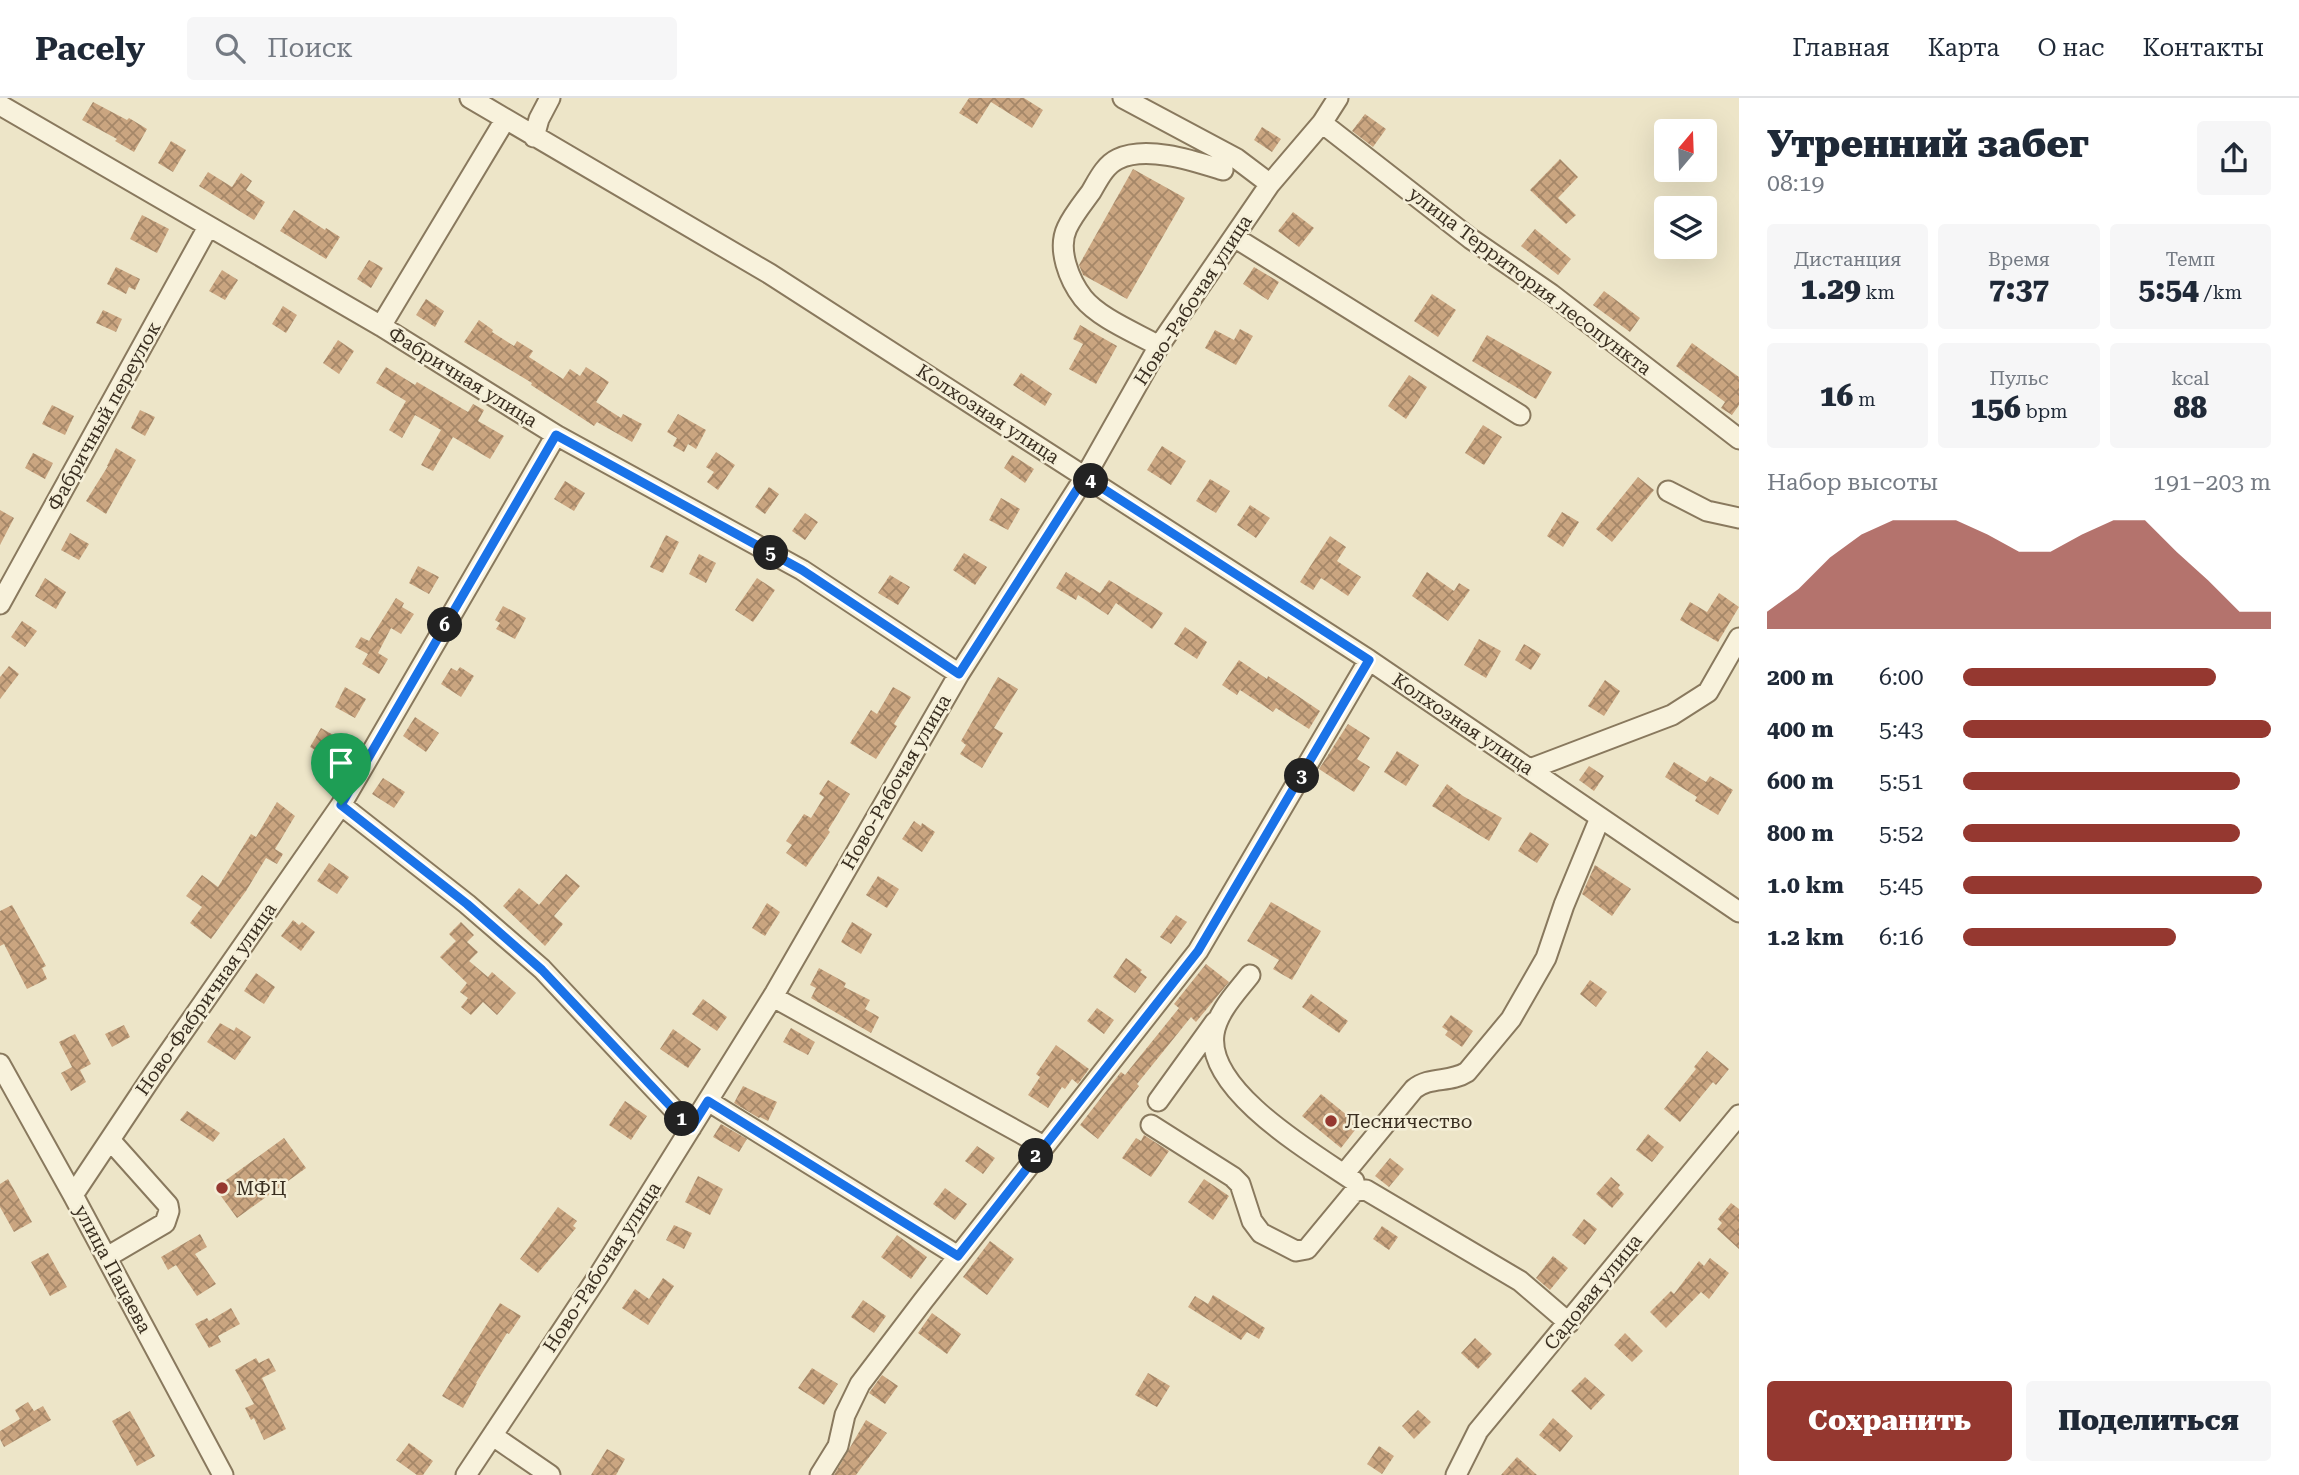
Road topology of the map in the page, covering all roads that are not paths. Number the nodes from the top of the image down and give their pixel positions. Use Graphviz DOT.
graph roads {
  1 [pos="470,98"];
  2 [pos="550,98"];
  3 [pos="1123,98"];
  4 [pos="1338,98"];
  5 [pos="0,105"];
  6 [pos="505,120"];
  7 [pos="1322,123"];
  8 [pos="534,137"];
  9 [pos="1223,170"];
  10 [pos="1270,184"];
  11 [pos="208,227"];
  12 [pos="1234,237"];
  13 [pos="381,326"];
  14 [pos="1159,346"];
  15 [pos="1520,415"];
  16 [pos="556,435"];
  17 [pos="1739,439"];
  18 [pos="1085,477"];
  19 [pos="1668,491"];
  20 [pos="1739,517"];
  21 [pos="0,604"];
  22 [pos="1739,638"];
  23 [pos="1369,660"];
  24 [pos="959,674"];
  25 [pos="1530,769"];
  26 [pos="341,805"];
  27 [pos="1600,818"];
  28 [pos="1739,912"];
  29 [pos="1250,975"];
  30 [pos="773,996"];
  31 [pos="1220,1016"];
  32 [pos="0,1064"];
  33 [pos="708,1101"];
  34 [pos="1158,1101"];
  35 [pos="1739,1115"];
  36 [pos="1151,1125"];
  37 [pos="691,1128"];
  38 [pos="110,1140"];
  39 [pos="1044,1146"];
  40 [pos="1344,1174"];
  41 [pos="1366,1190"];
  42 [pos="73,1195"];
  43 [pos="958,1256"];
  44 [pos="107,1257"];
  45 [pos="1569,1322"];
  46 [pos="493,1436"];
  47 [pos="223,1475"];
  48 [pos="466,1475"];
  49 [pos="550,1475"];
  50 [pos="820,1475"];
  51 [pos="1456,1475"];
  1 -- 6 [label="street, Колхозная улица"];
  2 -- 8 [label="street"];
  3 -- 10 [label="street"];
  4 -- 7 [label="street, Ново-Рабочая улица"];
  5 -- 11 [label="street, Фабричная улица"];
  6 -- 8 [label="street, Колхозная улица"];
  6 -- 13 [label="street"];
  7 -- 10 [label="street, Ново-Рабочая улица"];
  7 -- 17 [label="street, улица Территория лесопункта"];
  8 -- 18 [label="street, Колхозная улица"];
  9 -- 14 [label="street"];
  10 -- 12 [label="street, Ново-Рабочая улица"];
  11 -- 13 [label="street, Фабричная улица"];
  11 -- 21 [label="street, Фабричный переулок"];
  12 -- 14 [label="street, Ново-Рабочая улица"];
  12 -- 15 [label="street"];
  13 -- 16 [label="street, Фабричная улица"];
  14 -- 18 [label="street, Ново-Рабочая улица"];
  16 -- 24 [label="street, Фабричная улица"];
  16 -- 26 [label="street, Ново-Фабричная улица"];
  18 -- 23 [label="street, Колхозная улица"];
  18 -- 24 [label="street, Ново-Рабочая улица"];
  19 -- 20 [label="street"];
  22 -- 25 [label="street"];
  23 -- 25 [label="street, Колхозная улица"];
  23 -- 39 [label="street"];
  24 -- 30 [label="street, Ново-Рабочая улица"];
  25 -- 27 [label="street, Колхозная улица"];
  26 -- 37 [label="street"];
  26 -- 38 [label="street, Ново-Фабричная улица"];
  27 -- 28 [label="street, Колхозная улица"];
  27 -- 40 [label="street"];
  29 -- 31 [label="street"];
  30 -- 33 [label="street, Ново-Рабочая улица"];
  30 -- 39 [label="street"];
  31 -- 34 [label="street"];
  31 -- 40 [label="street"];
  32 -- 42 [label="street, улица Пацаева"];
  33 -- 37 [label="street, Ново-Рабочая улица"];
  33 -- 43 [label="street"];
  35 -- 45 [label="street, Садовая улица"];
  36 -- 41 [label="street"];
  37 -- 46 [label="street, Ново-Рабочая улица"];
  38 -- 42 [label="street, Ново-Фабричная улица"];
  38 -- 44 [label="street"];
  39 -- 43 [label="street"];
  40 -- 41 [label="street"];
  41 -- 45 [label="street"];
  42 -- 44 [label="street, улица Пацаева"];
  43 -- 50 [label="street"];
  44 -- 47 [label="street, улица Пацаева"];
  45 -- 51 [label="street, Садовая улица"];
  46 -- 48 [label="street, Ново-Рабочая улица"];
  46 -- 49 [label="street"];
}
